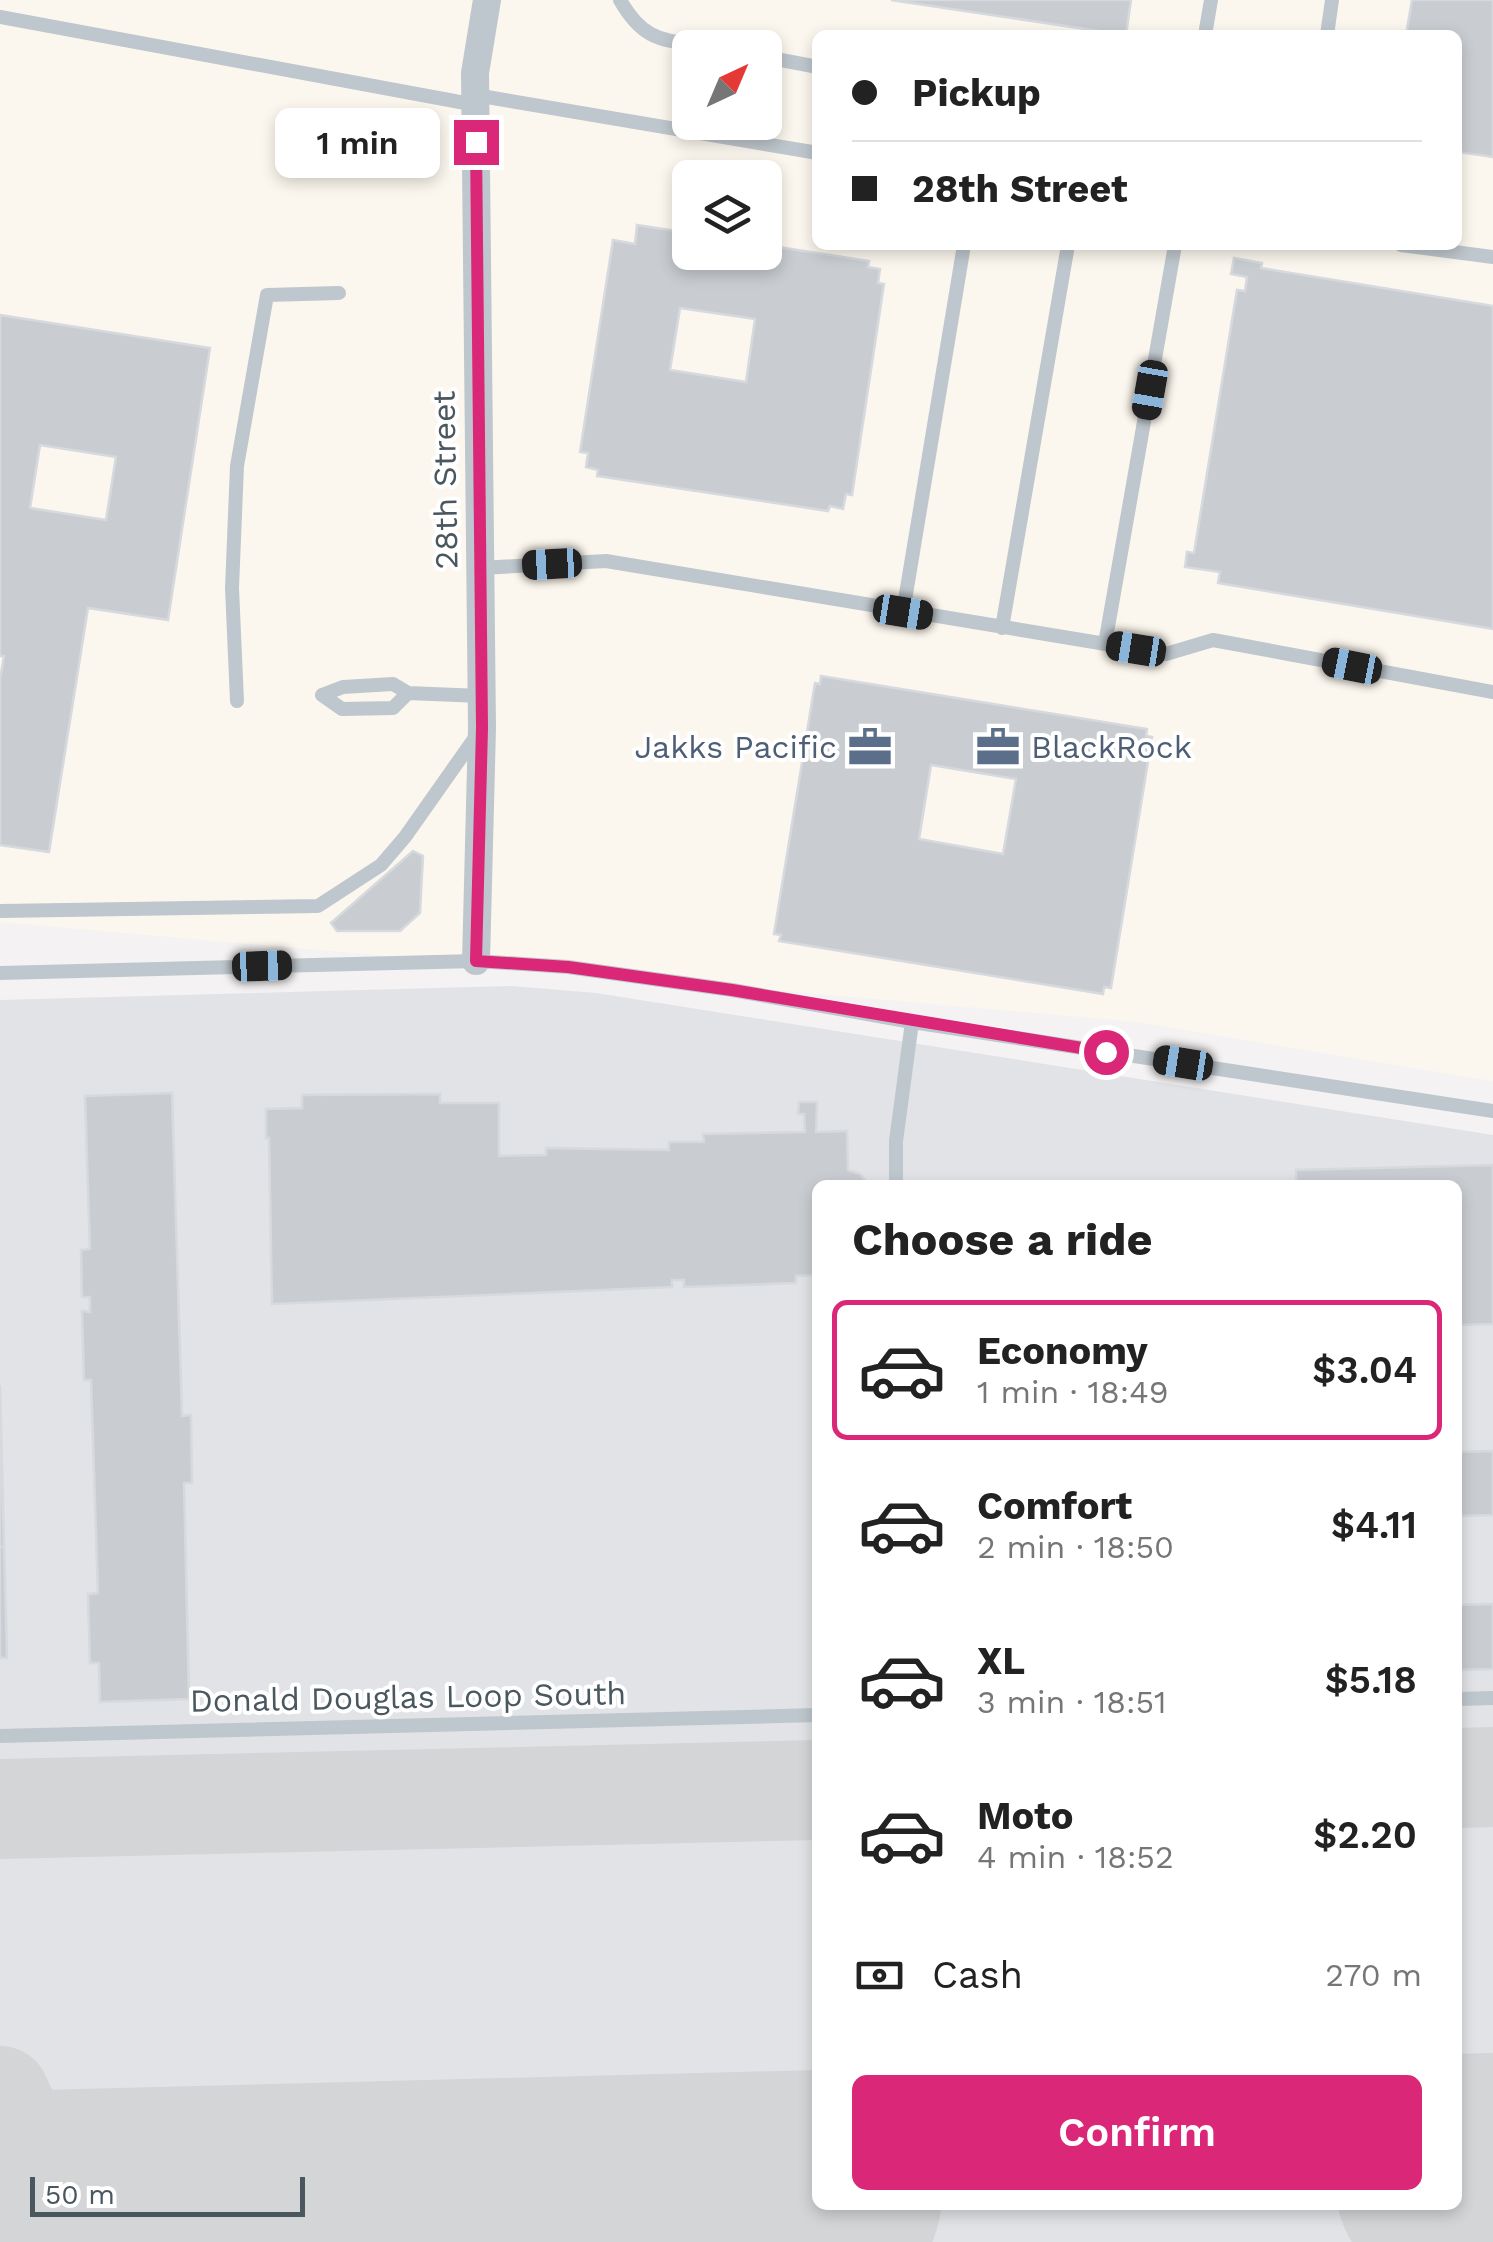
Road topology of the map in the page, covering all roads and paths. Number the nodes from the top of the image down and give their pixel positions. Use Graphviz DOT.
graph roads {
  1 [pos="487,0"];
  2 [pos="620,0"];
  3 [pos="1211,0"];
  4 [pos="1332,0"];
  5 [pos="0,17"];
  6 [pos="1206,30"];
  7 [pos="1328,30"];
  8 [pos="672,41"];
  9 [pos="782,60"];
  10 [pos="812,66"];
  11 [pos="476,100"];
  12 [pos="812,152"];
  13 [pos="963,250"];
  14 [pos="1067,250"];
  15 [pos="1174,250"];
  16 [pos="1439,250"];
  17 [pos="1493,257"];
  18 [pos="339,292"];
  19 [pos="481,568"];
  20 [pos="903,612"];
  21 [pos="1002,628"];
  22 [pos="1106,644"];
  23 [pos="1493,692"];
  24 [pos="408,693"];
  25 [pos="482,696"];
  26 [pos="237,701"];
  27 [pos="482,728"];
  28 [pos="0,911"];
  29 [pos="476,961"];
  30 [pos="0,973"];
  31 [pos="912,1022"];
  32 [pos="1493,1110"];
  33 [pos="896,1180"];
  34 [pos="1493,1698"];
  35 [pos="1462,1700"];
  36 [pos="812,1715"];
  37 [pos="0,1736"];
  1 -- 11 [label="street, 28th Street"];
  2 -- 8 [label="lane"];
  3 -- 6 [label="lane"];
  4 -- 7 [label="lane"];
  5 -- 11 [label="lane"];
  9 -- 10 [label="lane"];
  11 -- 12 [label="lane"];
  11 -- 19 [label="street, 28th Street"];
  13 -- 20 [label="lane"];
  14 -- 21 [label="lane"];
  15 -- 22 [label="lane"];
  16 -- 17 [label="lane"];
  18 -- 26 [label="lane"];
  19 -- 20 [label="lane"];
  19 -- 25 [label="street, 28th Street"];
  20 -- 21 [label="lane"];
  21 -- 22 [label="lane"];
  22 -- 23 [label="lane"];
  24 -- 24 [label="lane"];
  24 -- 25 [label="lane"];
  25 -- 27 [label="street, 28th Street"];
  27 -- 28 [label="lane"];
  27 -- 29 [label="street, 28th Street"];
  29 -- 30 [label="lane"];
  29 -- 31 [label="lane"];
  31 -- 32 [label="lane"];
  31 -- 33 [label="lane"];
  34 -- 35 [label="lane"];
  36 -- 37 [label="lane, Donald Douglas Loop South"];
}
